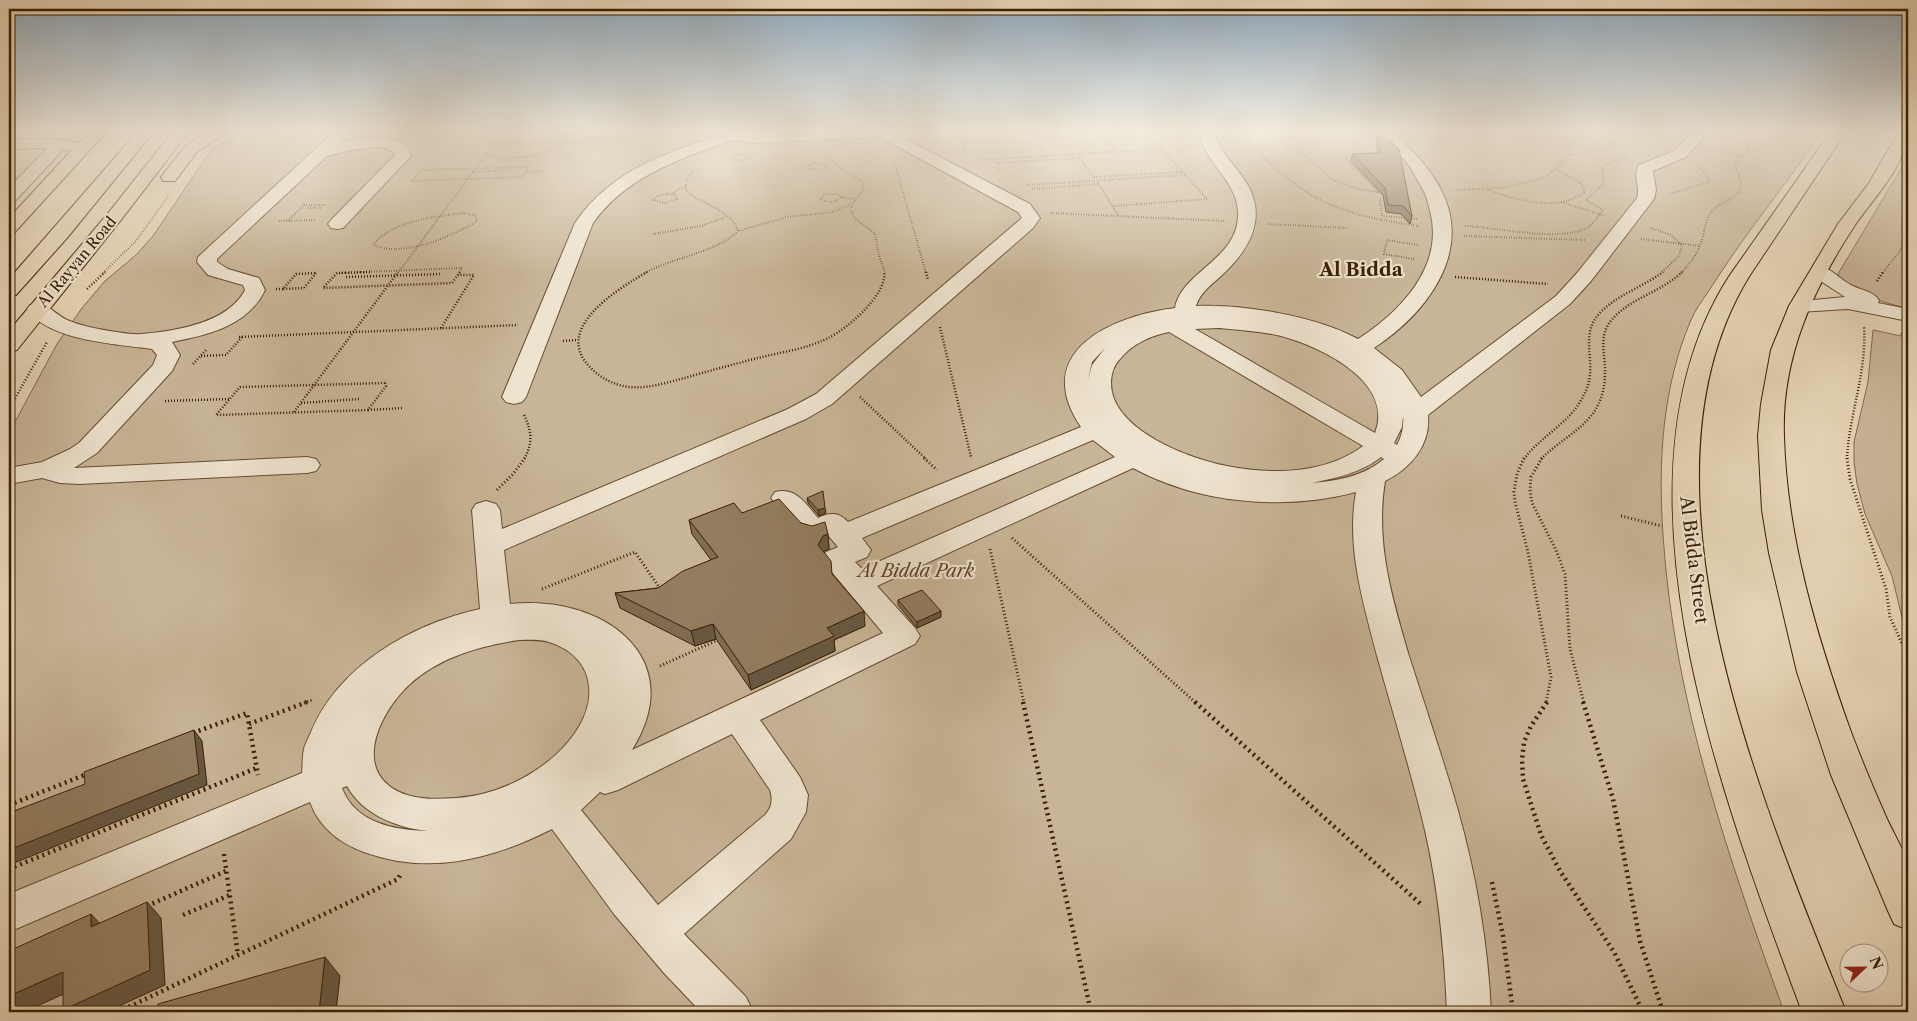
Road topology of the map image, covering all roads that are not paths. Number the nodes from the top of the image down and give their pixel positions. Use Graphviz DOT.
graph roads {
  1 [pos="26,178"];
  2 [pos="55,178"];
  3 [pos="108,178"];
  4 [pos="145,178"];
  5 [pos="167,178"];
  6 [pos="292,178"];
  7 [pos="369,178"];
  8 [pos="634,178"];
  9 [pos="985,178"];
  10 [pos="1234,178"];
  11 [pos="1427,178"];
  12 [pos="1645,178"];
  13 [pos="1806,178"];
  14 [pos="1881,178"];
  15 [pos="11,192"];
  16 [pos="115,216"];
  17 [pos="328,219"];
  18 [pos="9,228"];
  19 [pos="1820,272"];
  20 [pos="9,291"];
  21 [pos="1799,306"];
  22 [pos="38,309"];
  23 [pos="1908,313"];
  24 [pos="1175,319"];
  25 [pos="144,340"];
  26 [pos="9,345"];
  27 [pos="1352,352"];
  28 [pos="514,397"];
  29 [pos="1415,414"];
  30 [pos="1106,426"];
  31 [pos="1144,454"];
  32 [pos="310,461"];
  33 [pos="1376,461"];
  34 [pos="57,466"];
  35 [pos="9,476"];
  36 [pos="785,498"];
  37 [pos="486,510"];
  38 [pos="844,535"];
  39 [pos="490,544"];
  40 [pos="858,583"];
  41 [pos="496,618"];
  42 [pos="621,653"];
  43 [pos="738,716"];
  44 [pos="357,766"];
  45 [pos="597,773"];
  46 [pos="321,781"];
  47 [pos="548,796"];
  48 [pos="1908,911"];
  49 [pos="9,912"];
  50 [pos="656,933"];
  51 [pos="731,1012"];
  52 [pos="1469,1012"];
  53 [pos="1824,1012"];
  1 -- 15 [label="street"];
  2 -- 18 [label="main road"];
  3 -- 20 [label="main road"];
  4 -- 16 [label="main road, Al Rayyan Road"];
  5 -- 16 [label="main road"];
  6 -- 25 [label="street"];
  7 -- 17 [label="street"];
  8 -- 28 [label="street"];
  9 -- 39 [label="street"];
  10 -- 24 [label="street"];
  11 -- 27 [label="street"];
  12 -- 29 [label="street"];
  13 -- 53 [label="main road, Al Bidda Street"];
  14 -- 19 [label="main road"];
  16 -- 22 [label="main road, Al Rayyan Road"];
  19 -- 21 [label="main road"];
  19 -- 23 [label="street"];
  21 -- 23 [label="street"];
  21 -- 48 [label="main road"];
  22 -- 25 [label="street"];
  22 -- 26 [label="main road, Al Rayyan Road"];
  24 -- 27 [label="street"];
  24 -- 30 [label="street"];
  24 -- 33 [label="street"];
  25 -- 34 [label="street"];
  27 -- 29 [label="street"];
  27 -- 33 [label="street"];
  29 -- 33 [label="street"];
  30 -- 31 [label="street"];
  30 -- 38 [label="street"];
  31 -- 33 [label="street"];
  31 -- 33 [label="street"];
  31 -- 40 [label="street"];
  32 -- 34 [label="street"];
  33 -- 52 [label="street"];
  34 -- 35 [label="street"];
  36 -- 38 [label="street"];
  37 -- 39 [label="street"];
  38 -- 40 [label="street"];
  39 -- 41 [label="street"];
  40 -- 43 [label="street"];
  41 -- 42 [label="street"];
  41 -- 44 [label="street"];
  41 -- 46 [label="street"];
  42 -- 45 [label="street"];
  42 -- 47 [label="street"];
  43 -- 45 [label="street"];
  43 -- 50 [label="street"];
  44 -- 46 [label="street"];
  44 -- 47 [label="street"];
  45 -- 47 [label="street"];
  46 -- 47 [label="street"];
  46 -- 49 [label="street"];
  47 -- 50 [label="street"];
  50 -- 51 [label="street"];
}
